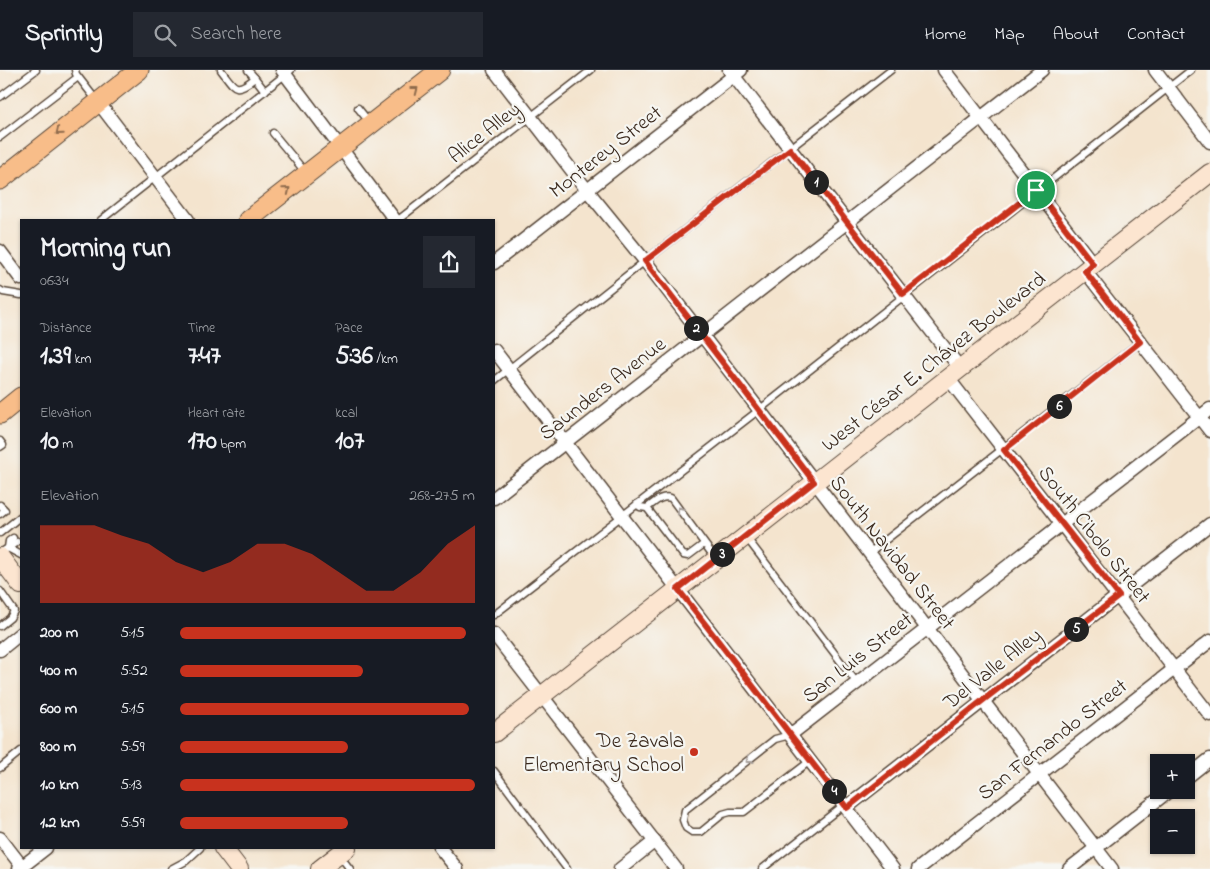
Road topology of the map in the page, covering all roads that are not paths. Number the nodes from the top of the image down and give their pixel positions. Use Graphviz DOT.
graph roads {
  1 [pos="36,70"];
  2 [pos="139,70"];
  3 [pos="221,70"];
  4 [pos="248,70"];
  5 [pos="440,70"];
  6 [pos="494,70"];
  7 [pos="591,70"];
  8 [pos="891,70"];
  9 [pos="944,70"];
  10 [pos="1042,70"];
  11 [pos="1155,70"];
  12 [pos="1191,70"];
  13 [pos="286,72"];
  14 [pos="735,72"];
  15 [pos="76,73"];
  16 [pos="255,78"];
  17 [pos="1168,87"];
  18 [pos="265,91"];
  19 [pos="0,97"];
  20 [pos="98,102"];
  21 [pos="358,108"];
  22 [pos="530,116"];
  23 [pos="981,118"];
  24 [pos="371,124"];
  25 [pos="273,133"];
  26 [pos="0,136"];
  27 [pos="1210,142"];
  28 [pos="340,148"];
  29 [pos="790,149"];
  30 [pos="1210,173"];
  31 [pos="307,174"];
  32 [pos="156,178"];
  33 [pos="0,180"];
  34 [pos="587,190"];
  35 [pos="1036,190"];
  36 [pos="102,219"];
  37 [pos="187,219"];
  38 [pos="249,219"];
  39 [pos="395,219"];
  40 [pos="397,219"];
  41 [pos="847,222"];
  42 [pos="0,251"];
  43 [pos="645,261"];
  44 [pos="495,263"];
  45 [pos="1089,267"];
  46 [pos="20,278"];
  47 [pos="0,290"];
  48 [pos="903,294"];
  49 [pos="20,295"];
  50 [pos="702,336"];
  51 [pos="1140,342"];
  52 [pos="495,351"];
  53 [pos="508,369"];
  54 [pos="954,373"];
  55 [pos="495,380"];
  56 [pos="20,398"];
  57 [pos="759,410"];
  58 [pos="1,411"];
  59 [pos="1205,413"];
  60 [pos="1210,431"];
  61 [pos="0,441"];
  62 [pos="565,442"];
  63 [pos="0,447"];
  64 [pos="1004,450"];
  65 [pos="814,482"];
  66 [pos="495,497"];
  67 [pos="0,504"];
  68 [pos="641,507"];
  69 [pos="0,514"];
  70 [pos="622,516"];
  71 [pos="19,520"];
  72 [pos="1210,524"];
  73 [pos="1061,525"];
  74 [pos="0,533"];
  75 [pos="745,536"];
  76 [pos="17,542"];
  77 [pos="709,550"];
  78 [pos="0,553"];
  79 [pos="869,553"];
  80 [pos="20,555"];
  81 [pos="7,560"];
  82 [pos="20,583"];
  83 [pos="678,589"];
  84 [pos="0,591"];
  85 [pos="1119,596"];
  86 [pos="495,614"];
  87 [pos="0,626"];
  88 [pos="927,628"];
  89 [pos="20,634"];
  90 [pos="495,635"];
  91 [pos="1210,641"];
  92 [pos="0,650"];
  93 [pos="1174,669"];
  94 [pos="857,682"];
  95 [pos="541,696"];
  96 [pos="982,701"];
  97 [pos="1210,715"];
  98 [pos="495,732"];
  99 [pos="790,735"];
  100 [pos="20,753"];
  101 [pos="1210,759"];
  102 [pos="810,761"];
  103 [pos="0,768"];
  104 [pos="1195,771"];
  105 [pos="495,772"];
  106 [pos="1039,775"];
  107 [pos="1159,799"];
  108 [pos="846,806"];
  109 [pos="0,838"];
  110 [pos="655,841"];
  111 [pos="1096,848"];
  112 [pos="45,849"];
  113 [pos="199,849"];
  114 [pos="223,849"];
  115 [pos="441,849"];
  116 [pos="343,851"];
  117 [pos="22,868"];
  118 [pos="171,869"];
  119 [pos="239,869"];
  120 [pos="320,869"];
  121 [pos="350,869"];
  122 [pos="457,869"];
  123 [pos="567,869"];
  124 [pos="620,869"];
  125 [pos="676,869"];
  126 [pos="762,869"];
  127 [pos="893,869"];
  128 [pos="918,869"];
  129 [pos="1069,869"];
  130 [pos="1112,869"];
  1 -- 19 [label="lane"];
  2 -- 20 [label="main road"];
  3 -- 16 [label="lane"];
  4 -- 16 [label="lane"];
  24 -- 5 [label="main road, one-way"];
  6 -- 22 [label="street, South Navidad Street"];
  7 -- 22 [label="lane, Alice Alley"];
  8 -- 29 [label="lane"];
  9 -- 23 [label="street"];
  10 -- 23 [label="street, Saunders Avenue"];
  11 -- 17 [label="street"];
  12 -- 17 [label="lane"];
  13 -- 18 [label="lane"];
  13 -- 28 [label="street"];
  14 -- 29 [label="street, South Cibolo Street"];
  14 -- 34 [label="street, Monterey Street"];
  15 -- 20 [label="lane"];
  15 -- 26 [label="lane"];
  16 -- 18 [label="lane"];
  17 -- 27 [label="street"];
  17 -- 35 [label="lane"];
  18 -- 32 [label="lane"];
  20 -- 32 [label="street"];
  20 -- 33 [label="main road, one-way"];
  21 -- 24 [label="lane"];
  22 -- 34 [label="street, South Navidad Street"];
  22 -- 40 [label="lane, Alice Alley"];
  23 -- 35 [label="street"];
  23 -- 41 [label="street, Saunders Avenue"];
  24 -- 28 [label="main road"];
  25 -- 31 [label="lane"];
  28 -- 31 [label="main road"];
  28 -- 39 [label="street"];
  29 -- 41 [label="street, South Cibolo Street"];
  29 -- 43 [label="lane"];
  30 -- 45 [label="street, West César E. Chávez Boulevard"];
  38 -- 31 [label="main road, one-way"];
  32 -- 36 [label="lane"];
  32 -- 37 [label="street"];
  34 -- 43 [label="street, South Navidad Street"];
  34 -- 44 [label="street, Monterey Street"];
  35 -- 45 [label="street"];
  35 -- 48 [label="lane"];
  41 -- 48 [label="street, South Cibolo Street"];
  41 -- 50 [label="street, Saunders Avenue"];
  42 -- 46 [label="street"];
  43 -- 50 [label="street, South Navidad Street"];
  43 -- 53 [label="lane"];
  45 -- 51 [label="street"];
  45 -- 54 [label="street, West César E. Chávez Boulevard"];
  47 -- 49 [label="lane"];
  48 -- 54 [label="street, South Cibolo Street"];
  48 -- 57 [label="lane"];
  50 -- 57 [label="street, South Navidad Street"];
  50 -- 62 [label="street, Saunders Avenue"];
  51 -- 59 [label="street"];
  51 -- 64 [label="lane"];
  52 -- 53 [label="street"];
  53 -- 55 [label="lane"];
  53 -- 62 [label="street"];
  54 -- 64 [label="street, South Cibolo Street"];
  54 -- 65 [label="street, West César E. Chávez Boulevard"];
  56 -- 58 [label="main road"];
  57 -- 65 [label="street, South Navidad Street"];
  57 -- 68 [label="lane"];
  59 -- 60 [label="street"];
  59 -- 73 [label="street, San Luis Street"];
  61 -- 63 [label="lane"];
  62 -- 66 [label="street, Saunders Avenue"];
  62 -- 70 [label="street"];
  64 -- 73 [label="street, South Cibolo Street"];
  64 -- 79 [label="lane"];
  65 -- 75 [label="street, West César E. Chávez Boulevard"];
  65 -- 79 [label="street, South Navidad Street"];
  67 -- 69 [label="lane"];
  68 -- 70 [label="lane"];
  68 -- 77 [label="lane"];
  77 -- 68 [label="lane, one-way"];
  70 -- 83 [label="street"];
  70 -- 86 [label="lane"];
  71 -- 74 [label="lane"];
  72 -- 85 [label="street, Del Valle Alley"];
  73 -- 85 [label="street, South Cibolo Street"];
  73 -- 88 [label="street, San Luis Street"];
  75 -- 77 [label="street, West César E. Chávez Boulevard"];
  75 -- 94 [label="lane"];
  76 -- 81 [label="lane"];
  76 -- 81 [label="lane"];
  77 -- 83 [label="street, West César E. Chávez Boulevard"];
  78 -- 81 [label="lane"];
  79 -- 88 [label="street, South Navidad Street"];
  80 -- 81 [label="lane"];
  81 -- 82 [label="street"];
  83 -- 95 [label="street, West César E. Chávez Boulevard"];
  83 -- 99 [label="street"];
  84 -- 87 [label="lane"];
  85 -- 93 [label="street, South Cibolo Street"];
  85 -- 96 [label="street, Del Valle Alley"];
  88 -- 94 [label="street, San Luis Street"];
  88 -- 96 [label="street, South Navidad Street"];
  89 -- 92 [label="street"];
  90 -- 95 [label="street"];
  91 -- 93 [label="street, San Fernando Street"];
  93 -- 97 [label="street, South Cibolo Street"];
  93 -- 106 [label="street, San Fernando Street"];
  94 -- 99 [label="street, San Luis Street"];
  95 -- 98 [label="street, West César E. Chávez Boulevard"];
  95 -- 110 [label="street"];
  96 -- 106 [label="street, South Navidad Street"];
  96 -- 108 [label="street, Del Valle Alley"];
  99 -- 102 [label="street"];
  99 -- 102 [label="lane, one-way"];
  100 -- 103 [label="lane"];
  101 -- 104 [label="street"];
  102 -- 108 [label="street"];
  105 -- 123 [label="lane"];
  106 -- 111 [label="street, South Navidad Street"];
  106 -- 128 [label="street, San Fernando Street"];
  107 -- 111 [label="street"];
  108 -- 126 [label="lane, Del Valle Alley"];
  108 -- 127 [label="street"];
  109 -- 117 [label="street"];
  110 -- 124 [label="street"];
  110 -- 125 [label="street"];
  111 -- 129 [label="street"];
  111 -- 130 [label="street, South Navidad Street"];
  112 -- 117 [label="street"];
  113 -- 118 [label="lane"];
  114 -- 119 [label="street"];
  115 -- 122 [label="street"];
  116 -- 120 [label="street"];
  116 -- 121 [label="lane"];
}
